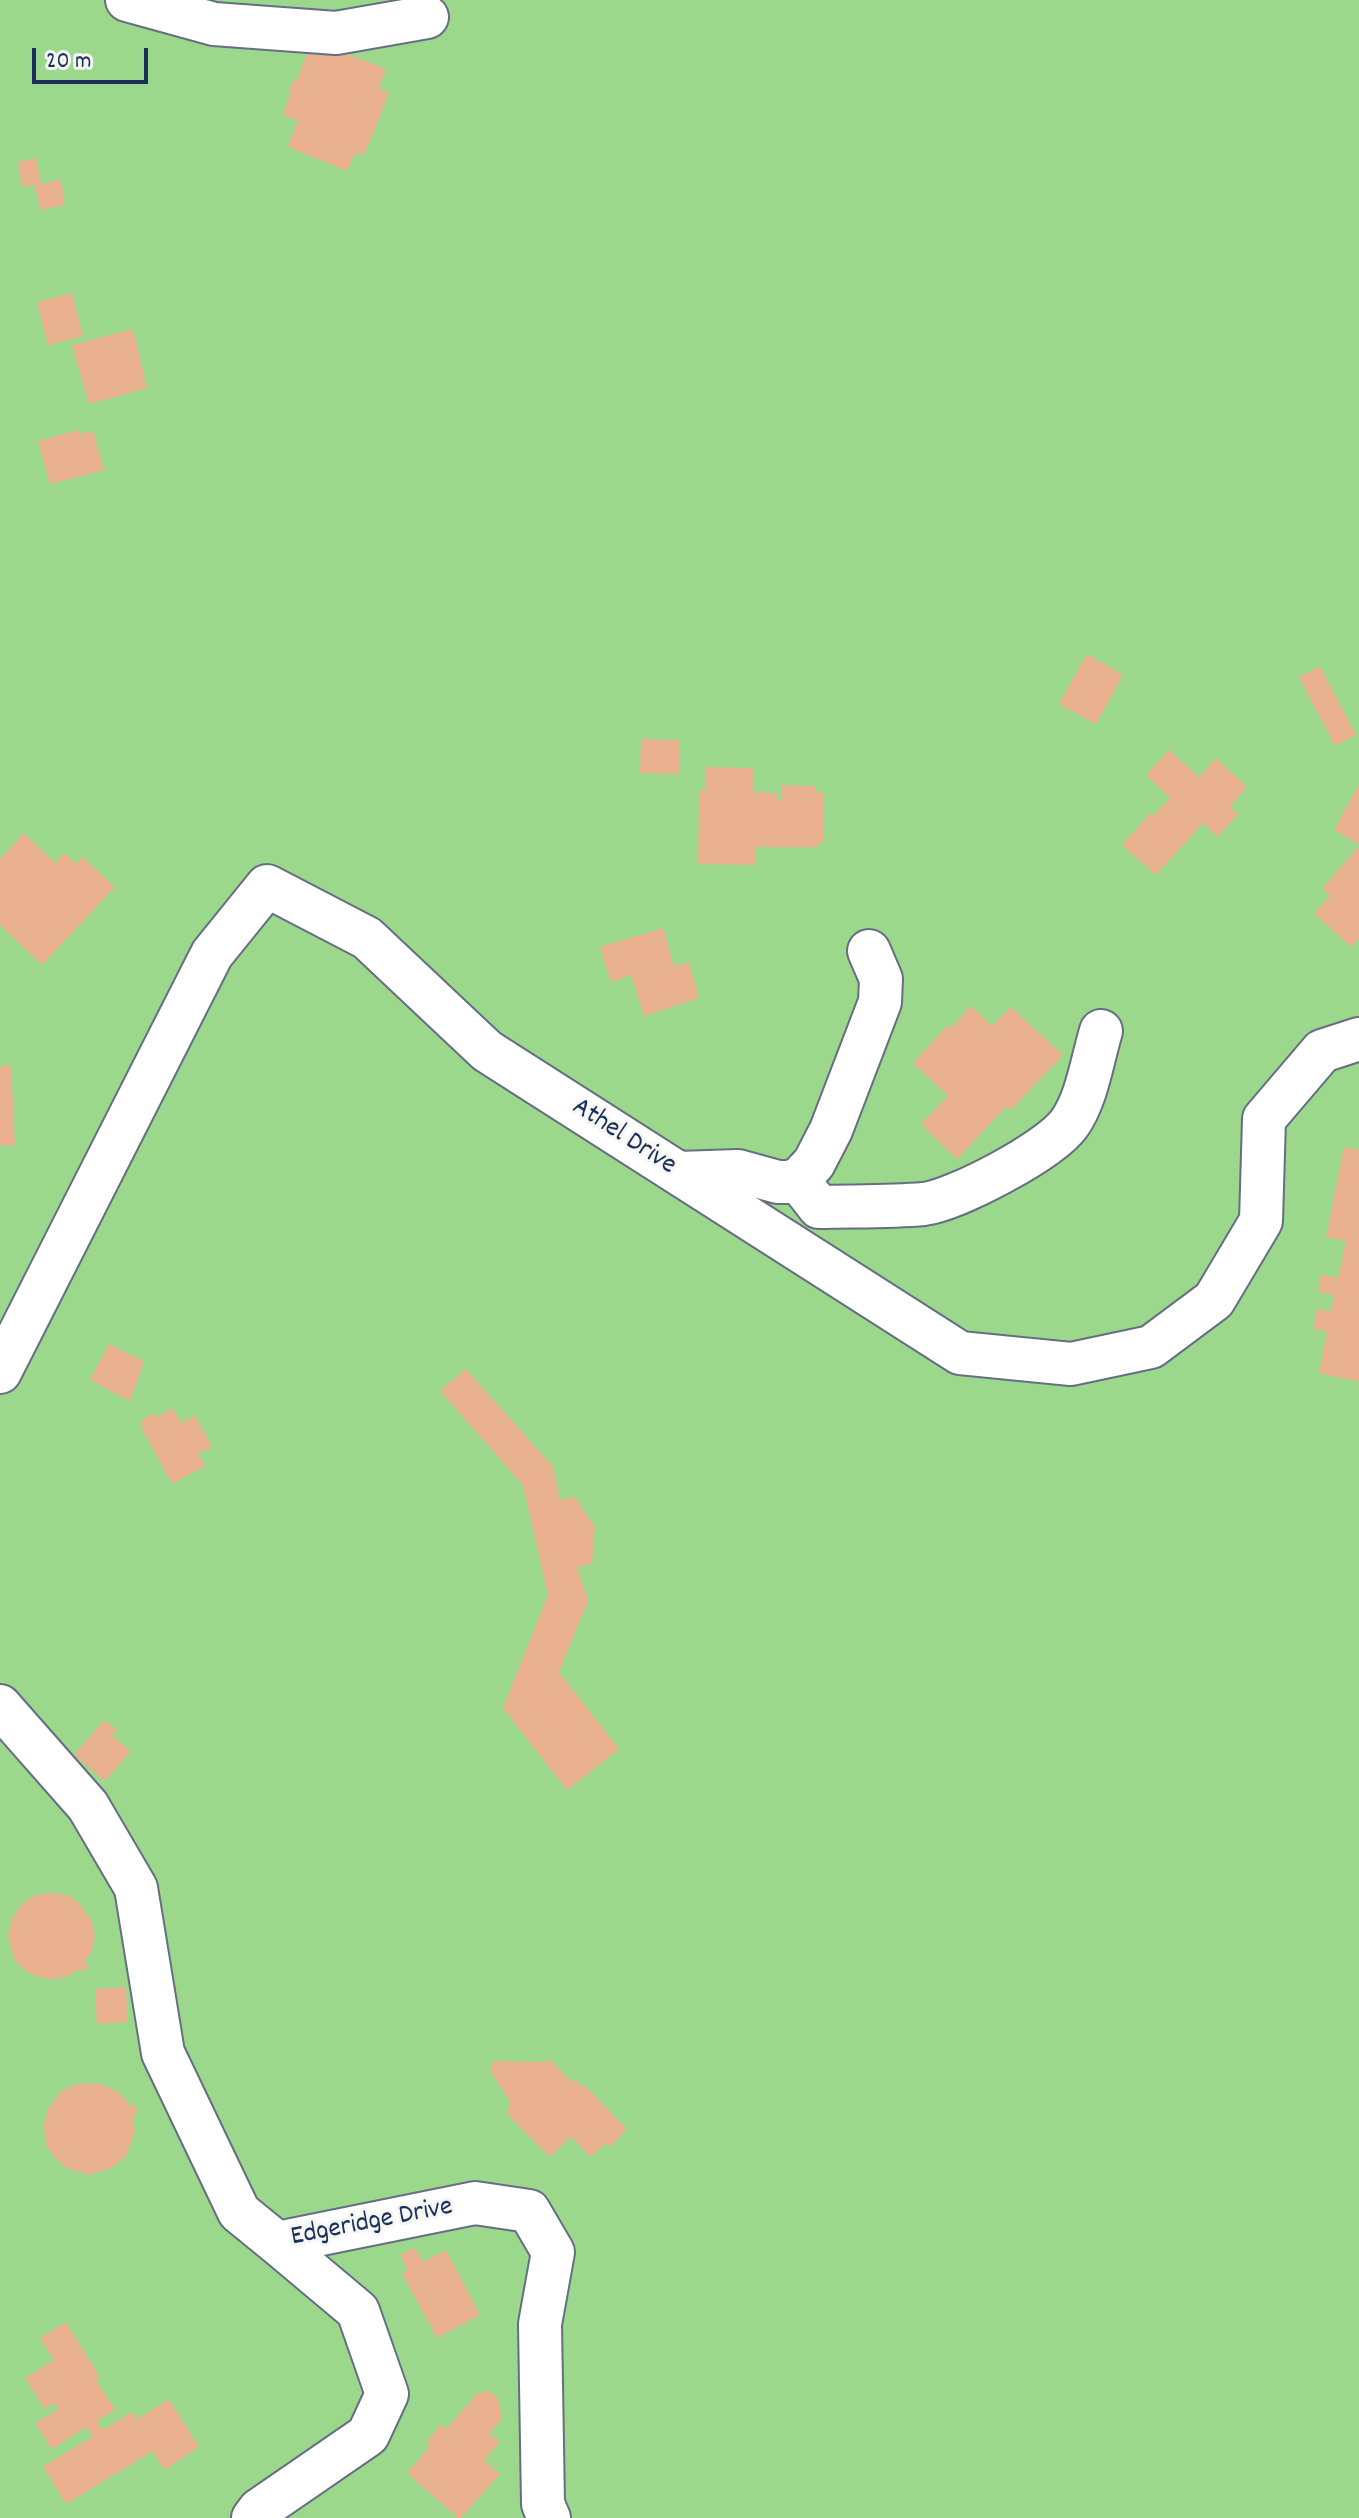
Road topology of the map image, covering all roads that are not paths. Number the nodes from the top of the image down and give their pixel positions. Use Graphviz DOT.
graph roads {
  1 [pos="127,0"];
  2 [pos="427,17"];
  3 [pos="869,951"];
  4 [pos="1101,1031"];
  5 [pos="1359,1039"];
  6 [pos="678,1173"];
  7 [pos="797,1179"];
  8 [pos="0,1372"];
  9 [pos="0,1706"];
  10 [pos="277,2243"];
  11 [pos="253,2518"];
  12 [pos="549,2518"];
  1 -- 2 [label="street"];
  3 -- 7 [label="street"];
  4 -- 7 [label="street"];
  5 -- 6 [label="street, Athel Drive"];
  6 -- 7 [label="street"];
  6 -- 8 [label="street, Athel Drive"];
  9 -- 10 [label="street, Edgeridge Drive"];
  10 -- 11 [label="street"];
  10 -- 12 [label="street, Edgeridge Drive"];
}
